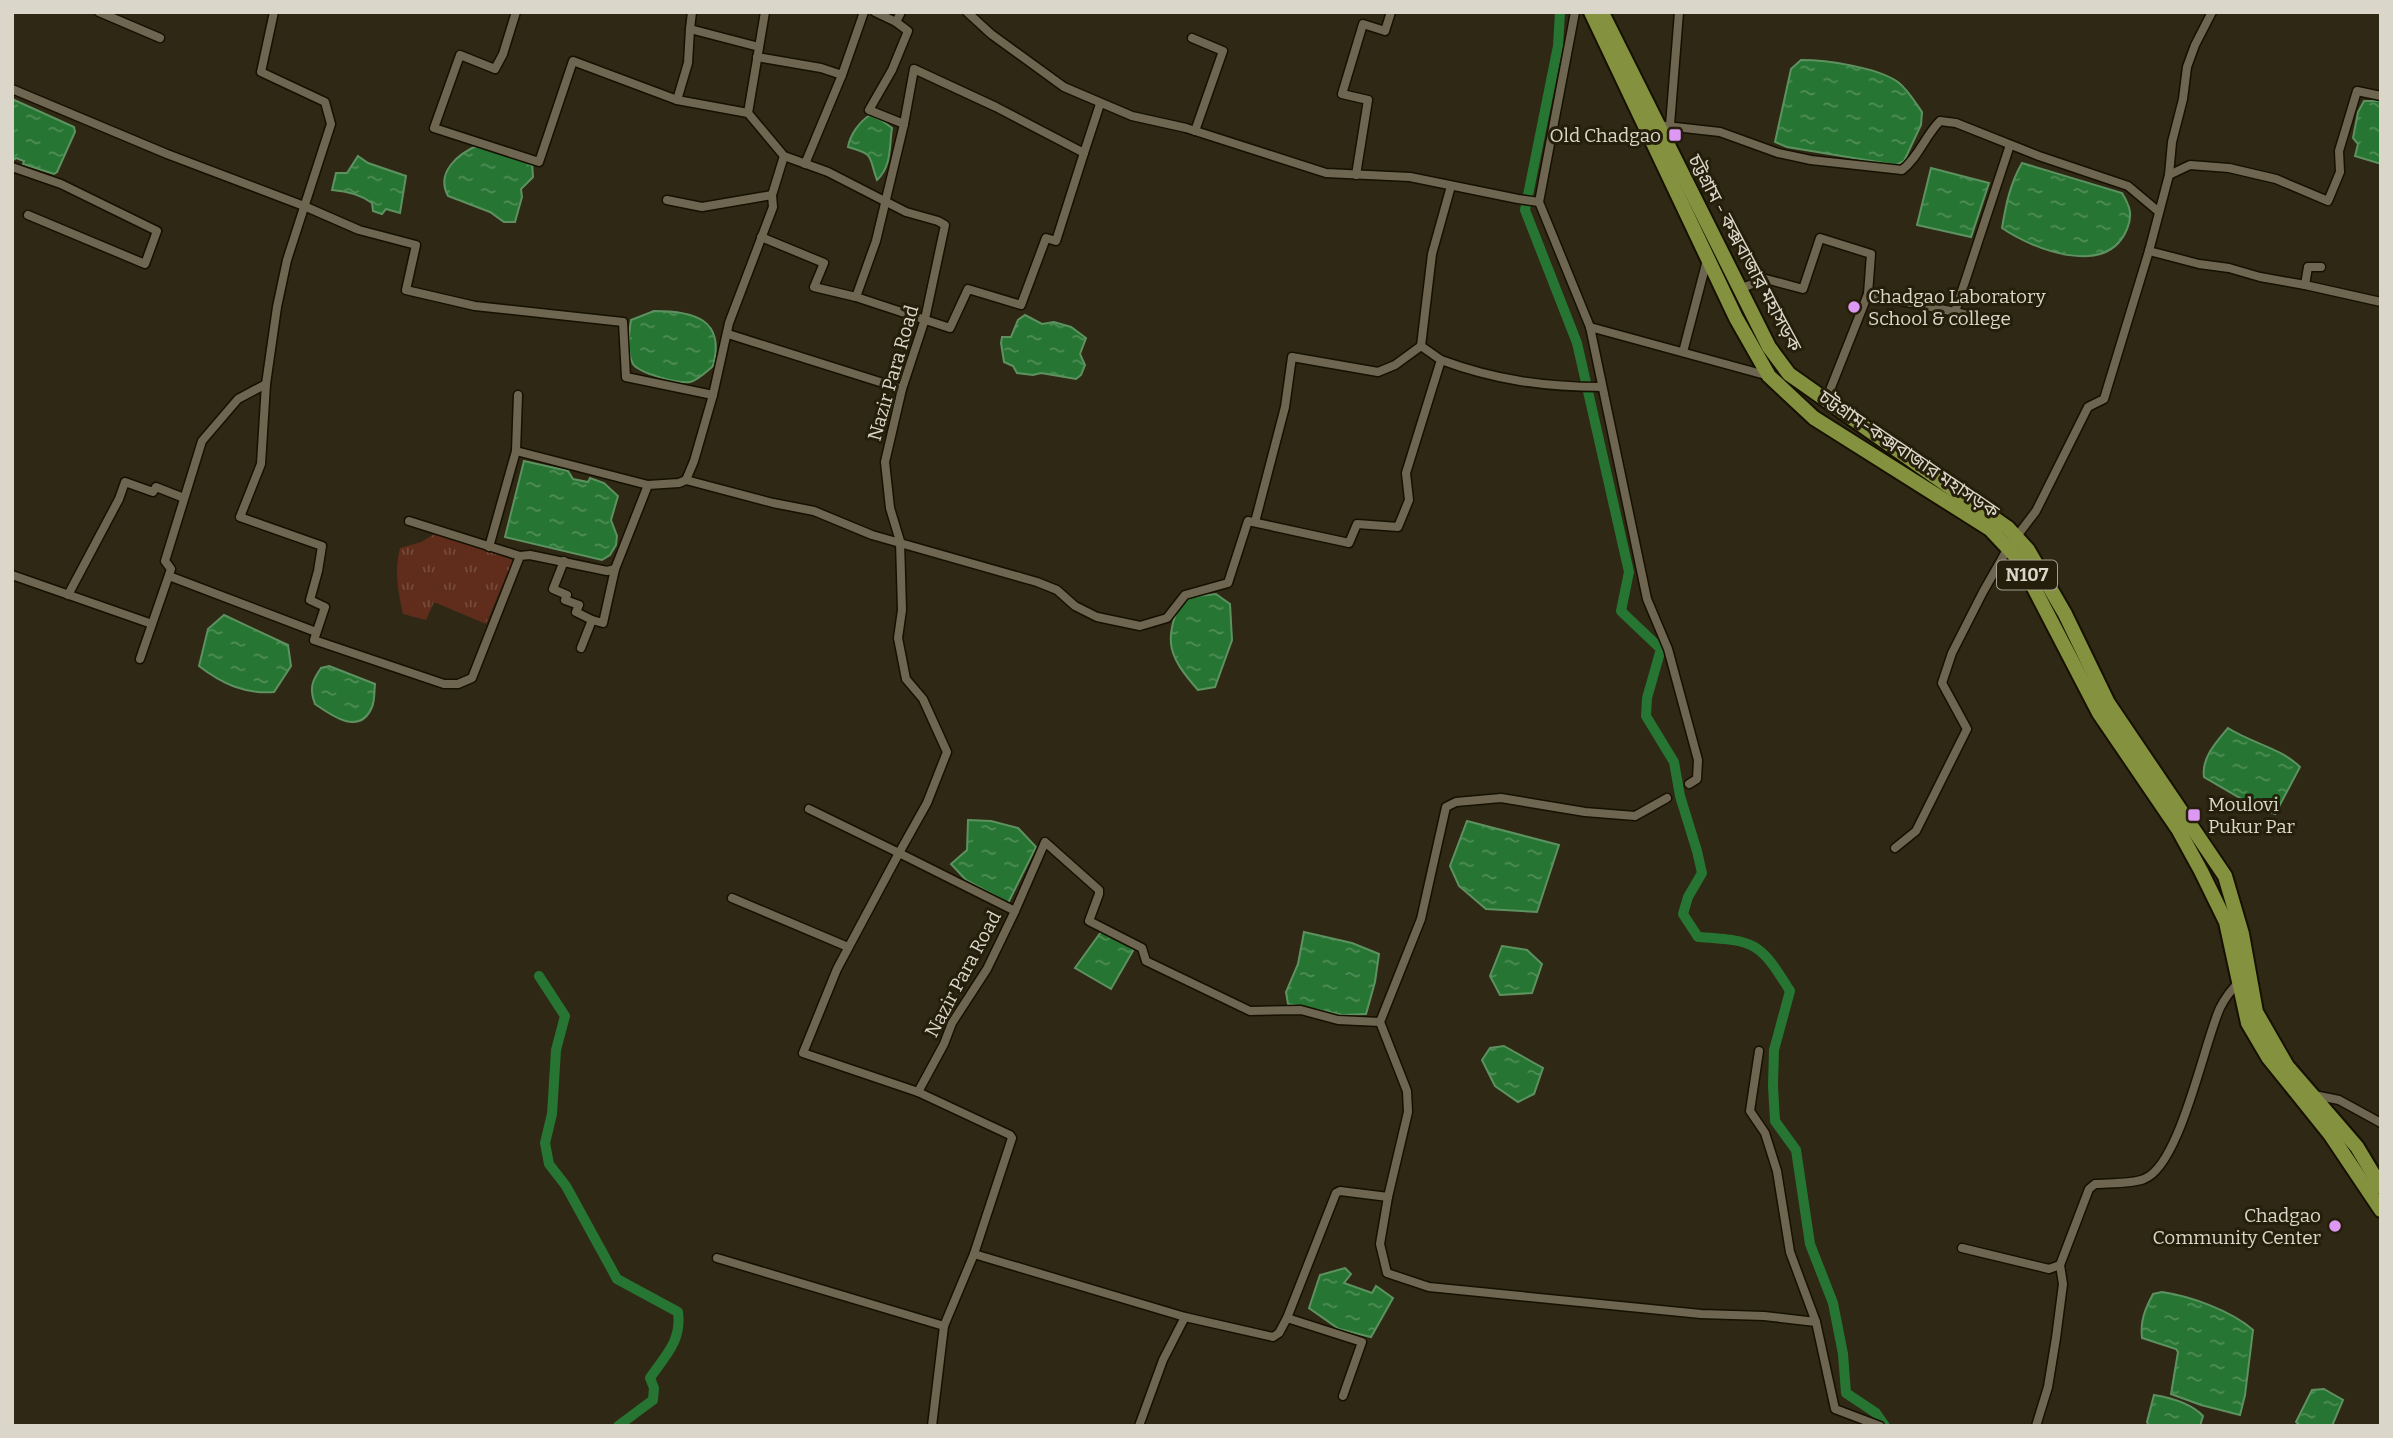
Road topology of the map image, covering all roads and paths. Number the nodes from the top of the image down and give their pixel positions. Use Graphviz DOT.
graph roads {
  1 [pos="99,12"];
  2 [pos="274,12"];
  3 [pos="516,12"];
  4 [pos="692,12"];
  5 [pos="765,12"];
  6 [pos="864,12"];
  7 [pos="875,12"];
  8 [pos="901,12"];
  9 [pos="967,12"];
  10 [pos="1391,12"];
  11 [pos="1575,12"];
  12 [pos="1591,12"];
  13 [pos="1602,12"];
  14 [pos="1679,12"];
  15 [pos="2212,12"];
  16 [pos="896,22"];
  17 [pos="690,29"];
  18 [pos="160,38"];
  19 [pos="1192,38"];
  20 [pos="759,47"];
  21 [pos="757,57"];
  22 [pos="842,75"];
  23 [pos="12,89"];
  24 [pos="2381,96"];
  25 [pos="677,100"];
  26 [pos="1100,104"];
  27 [pos="748,113"];
  28 [pos="904,124"];
  29 [pos="1663,125"];
  30 [pos="1195,131"];
  31 [pos="2010,145"];
  32 [pos="1084,153"];
  33 [pos="784,156"];
  34 [pos="805,164"];
  35 [pos="12,167"];
  36 [pos="1356,175"];
  37 [pos="2169,175"];
  38 [pos="1451,186"];
  39 [pos="772,195"];
  40 [pos="667,200"];
  41 [pos="886,200"];
  42 [pos="1539,202"];
  43 [pos="304,206"];
  44 [pos="2159,212"];
  45 [pos="28,215"];
  46 [pos="761,237"];
  47 [pos="2149,251"];
  48 [pos="1708,259"];
  49 [pos="2321,267"];
  50 [pos="2305,285"];
  51 [pos="1739,289"];
  52 [pos="1868,294"];
  53 [pos="856,296"];
  54 [pos="2381,302"];
  55 [pos="1955,312"];
  56 [pos="925,319"];
  57 [pos="2002,323"];
  58 [pos="1590,327"];
  59 [pos="727,334"];
  60 [pos="1421,345"];
  61 [pos="1683,352"];
  62 [pos="1441,360"];
  63 [pos="1769,376"];
  64 [pos="266,384"];
  65 [pos="1602,387"];
  66 [pos="902,389"];
  67 [pos="518,395"];
  68 [pos="713,395"];
  69 [pos="1826,400"];
  70 [pos="516,452"];
  71 [pos="686,480"];
  72 [pos="648,485"];
  73 [pos="184,498"];
  74 [pos="409,521"];
  75 [pos="1255,522"];
  76 [pos="900,541"];
  77 [pos="2012,543"];
  78 [pos="489,547"];
  79 [pos="520,556"];
  80 [pos="564,561"];
  81 [pos="615,569"];
  82 [pos="12,575"];
  83 [pos="169,576"];
  84 [pos="68,594"];
  85 [pos="592,620"];
  86 [pos="152,625"];
  87 [pos="316,632"];
  88 [pos="581,648"];
  89 [pos="140,659"];
  90 [pos="1689,783"];
  91 [pos="1667,798"];
  92 [pos="809,809"];
  93 [pos="1895,848"];
  94 [pos="899,853"];
  95 [pos="732,898"];
  96 [pos="1015,911"];
  97 [pos="848,947"];
  98 [pos="2239,982"];
  99 [pos="1380,1022"];
  100 [pos="1759,1051"];
  101 [pos="918,1092"];
  102 [pos="2294,1092"];
  103 [pos="2313,1095"];
  104 [pos="2381,1123"];
  105 [pos="2381,1187"];
  106 [pos="1388,1196"];
  107 [pos="2381,1210"];
  108 [pos="1962,1248"];
  109 [pos="974,1254"];
  110 [pos="717,1258"];
  111 [pos="2060,1265"];
  112 [pos="1185,1317"];
  113 [pos="1287,1318"];
  114 [pos="1816,1322"];
  115 [pos="944,1326"];
  116 [pos="1343,1396"];
  117 [pos="1853,1422"];
  118 [pos="932,1426"];
  119 [pos="1139,1426"];
  120 [pos="1880,1426"];
  121 [pos="2036,1426"];
  1 -- 18 [label="street"];
  2 -- 43 [label="street"];
  3 -- 25 [label="street"];
  4 -- 17 [label="street"];
  5 -- 20 [label="street"];
  6 -- 22 [label="street"];
  7 -- 16 [label="street"];
  8 -- 16 [label="street"];
  9 -- 26 [label="street"];
  10 -- 36 [label="street"];
  11 -- 42 [label="street"];
  12 -- 48 [label="highway, চট্টগ্রাম-কক্সবাজার মহাসড়ক / N107"];
  13 -- 29 [label="highway, চট্টগ্রাম - কক্সবাজার মহাসড়ক / N107"];
  14 -- 29 [label="street"];
  15 -- 37 [label="street"];
  16 -- 28 [label="street"];
  17 -- 20 [label="street"];
  17 -- 25 [label="street"];
  19 -- 30 [label="street"];
  20 -- 21 [label="street"];
  21 -- 22 [label="street"];
  21 -- 27 [label="street"];
  22 -- 34 [label="street"];
  23 -- 43 [label="street"];
  24 -- 37 [label="street"];
  25 -- 27 [label="street"];
  26 -- 30 [label="street"];
  26 -- 32 [label="street"];
  27 -- 33 [label="street, Nazir Para Road"];
  28 -- 32 [label="street"];
  28 -- 41 [label="street"];
  29 -- 31 [label="street"];
  29 -- 51 [label="highway, চট্টগ্রাম - কক্সবাজার মহাসড়ক / N107"];
  30 -- 36 [label="street"];
  31 -- 44 [label="street"];
  31 -- 55 [label="street"];
  32 -- 56 [label="street"];
  33 -- 34 [label="street, Nazir Para Road"];
  33 -- 39 [label="street"];
  34 -- 41 [label="street, Nazir Para Road"];
  35 -- 45 [label="street"];
  36 -- 38 [label="street"];
  37 -- 44 [label="street"];
  38 -- 42 [label="street"];
  38 -- 60 [label="street"];
  39 -- 40 [label="street"];
  39 -- 46 [label="street"];
  41 -- 53 [label="street"];
  41 -- 56 [label="street, Nazir Para Road"];
  42 -- 58 [label="street"];
  43 -- 64 [label="street"];
  43 -- 68 [label="street"];
  44 -- 47 [label="street"];
  46 -- 53 [label="street"];
  46 -- 59 [label="street"];
  47 -- 50 [label="street"];
  47 -- 77 [label="street"];
  48 -- 61 [label="street"];
  48 -- 63 [label="highway, চট্টগ্রাম-কক্সবাজার মহাসড়ক / N107"];
  49 -- 50 [label="street"];
  50 -- 54 [label="street"];
  51 -- 52 [label="street"];
  51 -- 69 [label="highway, চট্টগ্রাম - কক্সবাজার মহাসড়ক / N107"];
  52 -- 55 [label="street"];
  52 -- 69 [label="street"];
  53 -- 56 [label="street"];
  55 -- 57 [label="street"];
  56 -- 66 [label="street, Nazir Para Road"];
  58 -- 61 [label="street"];
  58 -- 65 [label="street"];
  59 -- 66 [label="street"];
  59 -- 68 [label="street"];
  60 -- 62 [label="street"];
  60 -- 75 [label="street"];
  61 -- 63 [label="street"];
  62 -- 65 [label="street"];
  62 -- 75 [label="street"];
  63 -- 77 [label="highway, চট্টগ্রাম-কক্সবাজার মহাসড়ক / N107"];
  64 -- 73 [label="street"];
  64 -- 87 [label="street"];
  65 -- 90 [label="street"];
  66 -- 76 [label="street, Nazir Para Road"];
  67 -- 70 [label="street"];
  68 -- 71 [label="street"];
  69 -- 77 [label="highway, চট্টগ্রাম - কক্সবাজার মহাসড়ক / N107"];
  70 -- 72 [label="street"];
  70 -- 78 [label="street"];
  71 -- 72 [label="street"];
  71 -- 76 [label="street"];
  72 -- 81 [label="street"];
  73 -- 83 [label="street"];
  73 -- 84 [label="street"];
  74 -- 78 [label="street"];
  75 -- 76 [label="street"];
  76 -- 94 [label="street, Nazir Para Road"];
  77 -- 93 [label="street"];
  77 -- 98 [label="highway, চট্টগ্রাম-কক্সবাজার মহাসড়ক / N107"];
  77 -- 103 [label="highway, চট্টগ্রাম - কক্সবাজার মহাসড়ক / N107"];
  78 -- 79 [label="street"];
  79 -- 80 [label="street"];
  79 -- 87 [label="street"];
  80 -- 81 [label="street"];
  80 -- 85 [label="street"];
  81 -- 85 [label="street"];
  82 -- 84 [label="street"];
  83 -- 86 [label="street"];
  83 -- 87 [label="street"];
  84 -- 86 [label="street"];
  85 -- 88 [label="street"];
  86 -- 89 [label="street"];
  91 -- 99 [label="street"];
  92 -- 94 [label="street"];
  94 -- 96 [label="street, Nazir Para Road"];
  94 -- 97 [label="street"];
  95 -- 97 [label="street"];
  96 -- 99 [label="street"];
  96 -- 101 [label="street, Nazir Para Road"];
  97 -- 101 [label="street"];
  98 -- 102 [label="highway, চট্টগ্রাম-কক্সবাজার মহাসড়ক / N107"];
  98 -- 111 [label="street"];
  99 -- 106 [label="street"];
  100 -- 114 [label="street"];
  101 -- 109 [label="street"];
  102 -- 103 [label="street"];
  102 -- 107 [label="highway, চট্টগ্রাম-কক্সবাজার মহাসড়ক / N107"];
  103 -- 104 [label="street"];
  103 -- 105 [label="highway, চট্টগ্রাম - কক্সবাজার মহাসড়ক / N107"];
  106 -- 113 [label="street"];
  106 -- 114 [label="street"];
  108 -- 111 [label="street"];
  109 -- 112 [label="street"];
  109 -- 115 [label="street"];
  110 -- 115 [label="street"];
  111 -- 121 [label="street"];
  112 -- 113 [label="street"];
  112 -- 119 [label="street"];
  113 -- 116 [label="street"];
  114 -- 117 [label="street"];
  115 -- 118 [label="street"];
  117 -- 120 [label="street"];
}
